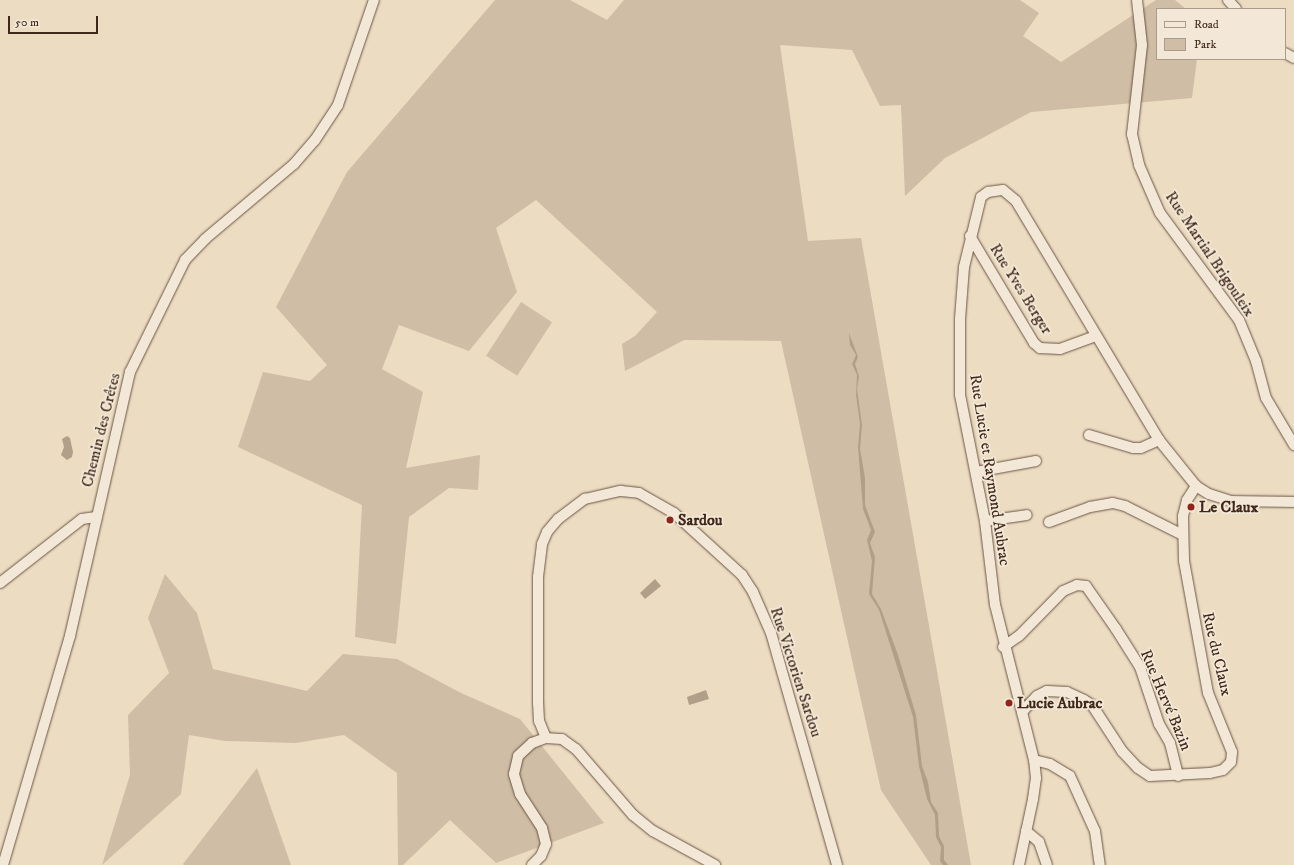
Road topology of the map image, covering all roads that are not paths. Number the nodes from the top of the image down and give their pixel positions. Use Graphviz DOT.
graph roads {
  1 [pos="374,0"];
  2 [pos="1137,0"];
  3 [pos="1228,0"];
  4 [pos="1235,8"];
  5 [pos="970,236"];
  6 [pos="1096,336"];
  7 [pos="1089,435"];
  8 [pos="1159,440"];
  9 [pos="1294,444"];
  10 [pos="1036,461"];
  11 [pos="976,472"];
  12 [pos="1196,486"];
  13 [pos="1294,502"];
  14 [pos="1027,515"];
  15 [pos="96,517"];
  16 [pos="985,521"];
  17 [pos="1049,522"];
  18 [pos="1181,534"];
  19 [pos="0,583"];
  20 [pos="1003,647"];
  21 [pos="1022,712"];
  22 [pos="546,738"];
  23 [pos="1034,760"];
  24 [pos="1178,776"];
  25 [pos="1026,831"];
  26 [pos="3,865"];
  27 [pos="532,865"];
  28 [pos="715,865"];
  29 [pos="837,865"];
  30 [pos="1019,865"];
  31 [pos="1048,865"];
  32 [pos="1100,865"];
  1 -- 15 [label="street, Chemin des Crêtes"];
  2 -- 9 [label="street, Rue Martial Brigouleix"];
  3 -- 4 [label="street"];
  5 -- 6 [label="street, Rue Yves Berger"];
  5 -- 6 [label="street, Rue Lucie et Raymond Aubrac"];
  5 -- 11 [label="street, Rue Lucie et Raymond Aubrac"];
  6 -- 8 [label="street, Rue Lucie et Raymond Aubrac"];
  7 -- 8 [label="street"];
  8 -- 12 [label="street, Rue Lucie et Raymond Aubrac"];
  10 -- 11 [label="street"];
  11 -- 16 [label="street, Rue Lucie et Raymond Aubrac"];
  12 -- 13 [label="street, Rue Lucie et Raymond Aubrac"];
  12 -- 18 [label="street, Rue du Claux"];
  14 -- 16 [label="street"];
  15 -- 19 [label="street"];
  15 -- 26 [label="street, Chemin des Crêtes"];
  16 -- 20 [label="street, Rue Lucie et Raymond Aubrac"];
  17 -- 18 [label="street"];
  18 -- 24 [label="street, Rue du Claux"];
  20 -- 21 [label="street, Rue Lucie et Raymond Aubrac"];
  20 -- 24 [label="street, Rue Hervé Bazin"];
  21 -- 23 [label="street, Rue Lucie et Raymond Aubrac"];
  21 -- 24 [label="street, Rue du Claux"];
  22 -- 27 [label="street"];
  22 -- 28 [label="street"];
  22 -- 29 [label="street, Rue Victorien Sardou"];
  23 -- 25 [label="street, Rue Lucie et Raymond Aubrac"];
  23 -- 32 [label="street"];
  25 -- 30 [label="street, Rue Lucie et Raymond Aubrac"];
  25 -- 31 [label="street"];
}
